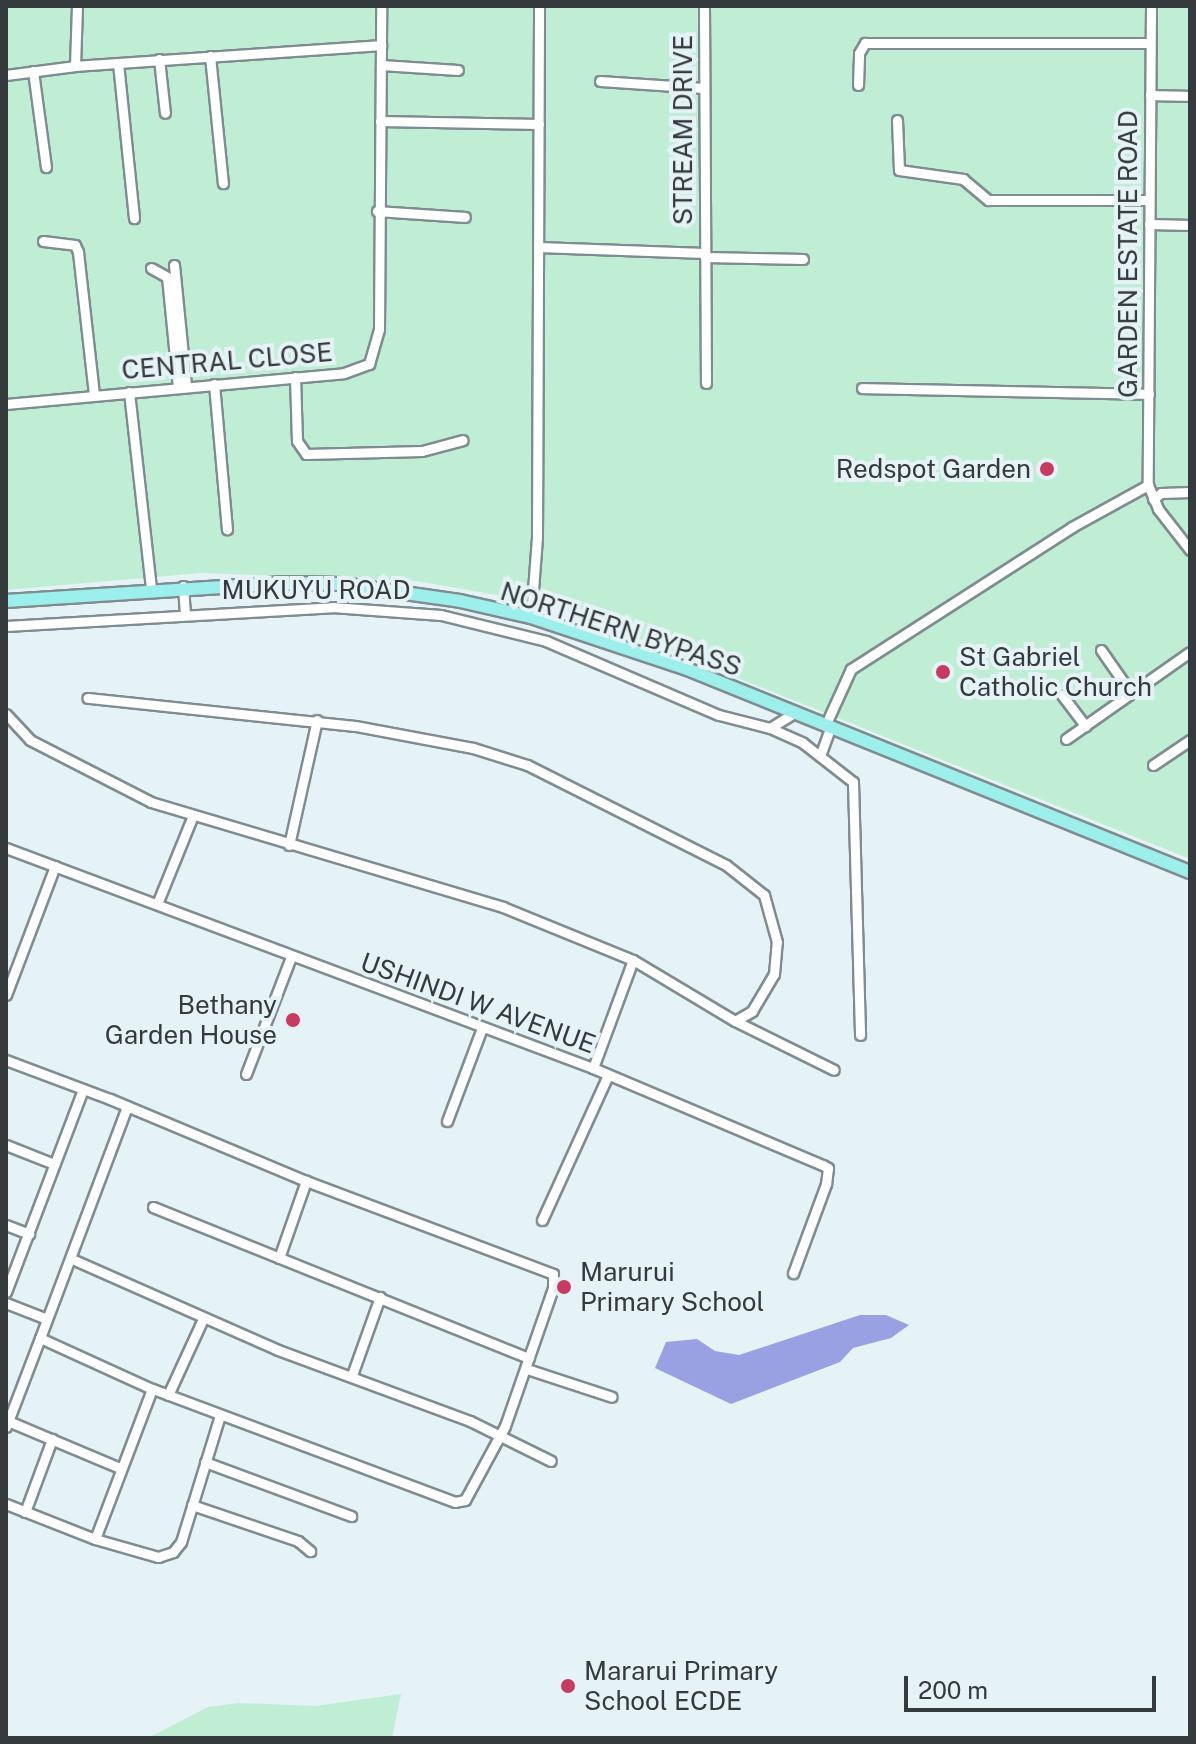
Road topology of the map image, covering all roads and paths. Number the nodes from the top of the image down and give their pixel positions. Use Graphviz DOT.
graph roads {
  1 [pos="77,6"];
  2 [pos="381,6"];
  3 [pos="539,6"];
  4 [pos="704,6"];
  5 [pos="1151,6"];
  6 [pos="1150,43"];
  7 [pos="381,45"];
  8 [pos="210,56"];
  9 [pos="159,59"];
  10 [pos="118,63"];
  11 [pos="381,65"];
  12 [pos="75,66"];
  13 [pos="458,70"];
  14 [pos="33,71"];
  15 [pos="6,75"];
  16 [pos="600,81"];
  17 [pos="858,85"];
  18 [pos="704,88"];
  19 [pos="1150,95"];
  20 [pos="1190,96"];
  21 [pos="165,113"];
  22 [pos="897,120"];
  23 [pos="380,121"];
  24 [pos="539,124"];
  25 [pos="46,167"];
  26 [pos="223,183"];
  27 [pos="1149,200"];
  28 [pos="377,211"];
  29 [pos="465,217"];
  30 [pos="134,218"];
  31 [pos="1149,224"];
  32 [pos="1190,225"];
  33 [pos="43,241"];
  34 [pos="538,247"];
  35 [pos="705,255"];
  36 [pos="803,259"];
  37 [pos="174,265"];
  38 [pos="151,268"];
  39 [pos="295,377"];
  40 [pos="706,383"];
  41 [pos="214,384"];
  42 [pos="182,386"];
  43 [pos="862,388"];
  44 [pos="129,392"];
  45 [pos="94,394"];
  46 [pos="1149,394"];
  47 [pos="6,404"];
  48 [pos="463,440"];
  49 [pos="1148,485"];
  50 [pos="1190,492"];
  51 [pos="1153,499"];
  52 [pos="227,529"];
  53 [pos="1190,550"];
  54 [pos="183,586"];
  55 [pos="370,587"];
  56 [pos="151,588"];
  57 [pos="6,601"];
  58 [pos="370,608"];
  59 [pos="185,612"];
  60 [pos="531,617"];
  61 [pos="551,624"];
  62 [pos="6,626"];
  63 [pos="546,641"];
  64 [pos="1101,650"];
  65 [pos="1190,652"];
  66 [pos="1131,693"];
  67 [pos="1062,695"];
  68 [pos="87,698"];
  69 [pos="794,713"];
  70 [pos="6,714"];
  71 [pos="317,720"];
  72 [pos="1085,726"];
  73 [pos="828,727"];
  74 [pos="770,728"];
  75 [pos="1066,739"];
  76 [pos="1190,740"];
  77 [pos="820,756"];
  78 [pos="1153,765"];
  79 [pos="192,818"];
  80 [pos="289,845"];
  81 [pos="6,848"];
  82 [pos="55,866"];
  83 [pos="1190,872"];
  84 [pos="157,904"];
  85 [pos="291,957"];
  86 [pos="633,960"];
  87 [pos="6,995"];
  88 [pos="735,1021"];
  89 [pos="482,1028"];
  90 [pos="860,1035"];
  91 [pos="6,1060"];
  92 [pos="593,1068"];
  93 [pos="834,1070"];
  94 [pos="246,1074"];
  95 [pos="608,1075"];
  96 [pos="83,1089"];
  97 [pos="127,1107"];
  98 [pos="447,1121"];
  99 [pos="6,1145"];
  100 [pos="54,1164"];
  101 [pos="306,1181"];
  102 [pos="153,1207"];
  103 [pos="542,1220"];
  104 [pos="6,1225"];
  105 [pos="29,1234"];
  106 [pos="279,1258"];
  107 [pos="72,1259"];
  108 [pos="793,1273"];
  109 [pos="6,1292"];
  110 [pos="380,1297"];
  111 [pos="6,1303"];
  112 [pos="47,1319"];
  113 [pos="203,1319"];
  114 [pos="40,1338"];
  115 [pos="528,1363"];
  116 [pos="352,1375"];
  117 [pos="152,1389"];
  118 [pos="168,1395"];
  119 [pos="612,1397"];
  120 [pos="220,1415"];
  121 [pos="7,1425"];
  122 [pos="500,1437"];
  123 [pos="52,1439"];
  124 [pos="551,1461"];
  125 [pos="205,1462"];
  126 [pos="120,1468"];
  127 [pos="6,1504"];
  128 [pos="192,1505"];
  129 [pos="25,1512"];
  130 [pos="351,1516"];
  131 [pos="95,1539"];
  132 [pos="310,1551"];
  1 -- 12 [label="street"];
  2 -- 7 [label="street, CENTRAL CLOSE"];
  3 -- 24 [label="street"];
  4 -- 18 [label="street, STREAM DRIVE"];
  5 -- 6 [label="street, GARDEN ESTATE ROAD"];
  6 -- 17 [label="street"];
  6 -- 19 [label="street, GARDEN ESTATE ROAD"];
  7 -- 8 [label="street"];
  7 -- 11 [label="street, CENTRAL CLOSE"];
  8 -- 9 [label="street"];
  8 -- 26 [label="street"];
  9 -- 10 [label="street"];
  9 -- 21 [label="street"];
  10 -- 12 [label="street"];
  10 -- 30 [label="street"];
  11 -- 13 [label="street"];
  11 -- 23 [label="street, CENTRAL CLOSE"];
  12 -- 14 [label="street"];
  14 -- 15 [label="street"];
  14 -- 25 [label="street"];
  16 -- 18 [label="street"];
  18 -- 35 [label="street, STREAM DRIVE"];
  19 -- 20 [label="street"];
  19 -- 27 [label="street, GARDEN ESTATE ROAD"];
  22 -- 27 [label="street"];
  23 -- 24 [label="street"];
  23 -- 28 [label="street, CENTRAL CLOSE"];
  24 -- 34 [label="street"];
  27 -- 31 [label="street, GARDEN ESTATE ROAD"];
  28 -- 29 [label="street"];
  28 -- 39 [label="street, CENTRAL CLOSE"];
  31 -- 32 [label="street"];
  31 -- 46 [label="street, GARDEN ESTATE ROAD"];
  33 -- 45 [label="street"];
  34 -- 35 [label="street, STREAM DRIVE"];
  34 -- 60 [label="street"];
  35 -- 36 [label="street"];
  35 -- 40 [label="street, STREAM DRIVE"];
  37 -- 42 [label="street"];
  38 -- 42 [label="street"];
  39 -- 41 [label="street, CENTRAL CLOSE"];
  39 -- 48 [label="street"];
  41 -- 42 [label="street, CENTRAL CLOSE"];
  41 -- 52 [label="street"];
  42 -- 44 [label="street, CENTRAL CLOSE"];
  43 -- 46 [label="street"];
  44 -- 45 [label="street, CENTRAL CLOSE"];
  44 -- 56 [label="street"];
  45 -- 47 [label="street, CENTRAL CLOSE"];
  46 -- 49 [label="street, GARDEN ESTATE ROAD"];
  49 -- 51 [label="street, GARDEN ESTATE ROAD"];
  49 -- 73 [label="street"];
  50 -- 51 [label="street"];
  51 -- 53 [label="street, GARDEN ESTATE ROAD"];
  54 -- 55 [label="main road, NORTHERN BYPASS"];
  54 -- 56 [label="main road, NORTHERN BYPASS"];
  54 -- 59 [label="street"];
  55 -- 58 [label="street"];
  55 -- 60 [label="main road, NORTHERN BYPASS"];
  56 -- 57 [label="main road, NORTHERN BYPASS"];
  58 -- 59 [label="street, MUKUYU ROAD"];
  58 -- 63 [label="street, MUKUYU ROAD"];
  59 -- 62 [label="street, MUKUYU ROAD"];
  60 -- 61 [label="main road, NORTHERN BYPASS"];
  61 -- 63 [label="street"];
  61 -- 69 [label="main road, NORTHERN BYPASS"];
  63 -- 74 [label="street, MUKUYU ROAD"];
  64 -- 66 [label="street"];
  65 -- 66 [label="street"];
  66 -- 72 [label="street"];
  67 -- 72 [label="street"];
  68 -- 71 [label="street"];
  69 -- 73 [label="main road, NORTHERN BYPASS"];
  69 -- 74 [label="street"];
  70 -- 79 [label="street"];
  71 -- 80 [label="street"];
  71 -- 88 [label="street"];
  72 -- 75 [label="street"];
  73 -- 77 [label="street"];
  73 -- 83 [label="main road, NORTHERN BYPASS"];
  74 -- 77 [label="street, MUKUYU ROAD"];
  76 -- 78 [label="street"];
  77 -- 90 [label="street, MUKUYU ROAD"];
  79 -- 80 [label="street"];
  79 -- 84 [label="street"];
  80 -- 86 [label="street"];
  81 -- 82 [label="street, USHINDI W AVENUE"];
  82 -- 84 [label="street, USHINDI W AVENUE"];
  82 -- 87 [label="street"];
  84 -- 85 [label="street, USHINDI W AVENUE"];
  85 -- 89 [label="street, USHINDI W AVENUE"];
  85 -- 94 [label="street"];
  86 -- 88 [label="street"];
  86 -- 92 [label="street"];
  88 -- 93 [label="street"];
  89 -- 92 [label="street, USHINDI W AVENUE"];
  89 -- 98 [label="street"];
  91 -- 96 [label="street"];
  92 -- 95 [label="street, USHINDI W AVENUE"];
  95 -- 103 [label="street"];
  95 -- 108 [label="street, USHINDI W AVENUE"];
  96 -- 97 [label="street"];
  96 -- 100 [label="street"];
  97 -- 101 [label="street"];
  97 -- 107 [label="street"];
  99 -- 100 [label="street"];
  100 -- 105 [label="street"];
  101 -- 106 [label="street"];
  101 -- 115 [label="street"];
  102 -- 106 [label="street"];
  104 -- 105 [label="street"];
  105 -- 109 [label="street"];
  106 -- 110 [label="street"];
  107 -- 112 [label="street"];
  107 -- 113 [label="street"];
  110 -- 115 [label="street"];
  110 -- 116 [label="street"];
  111 -- 112 [label="street"];
  112 -- 114 [label="street"];
  113 -- 116 [label="street"];
  113 -- 118 [label="street"];
  114 -- 117 [label="street"];
  114 -- 121 [label="street"];
  115 -- 119 [label="street"];
  115 -- 122 [label="street"];
  116 -- 122 [label="street"];
  117 -- 118 [label="street"];
  117 -- 126 [label="street"];
  118 -- 120 [label="street"];
  120 -- 122 [label="street"];
  120 -- 125 [label="street"];
  121 -- 123 [label="street"];
  122 -- 124 [label="street"];
  123 -- 126 [label="street"];
  123 -- 129 [label="street"];
  125 -- 128 [label="street"];
  125 -- 130 [label="street"];
  126 -- 131 [label="street"];
  127 -- 129 [label="street"];
  128 -- 131 [label="street"];
  128 -- 132 [label="street"];
  129 -- 131 [label="street"];
}
